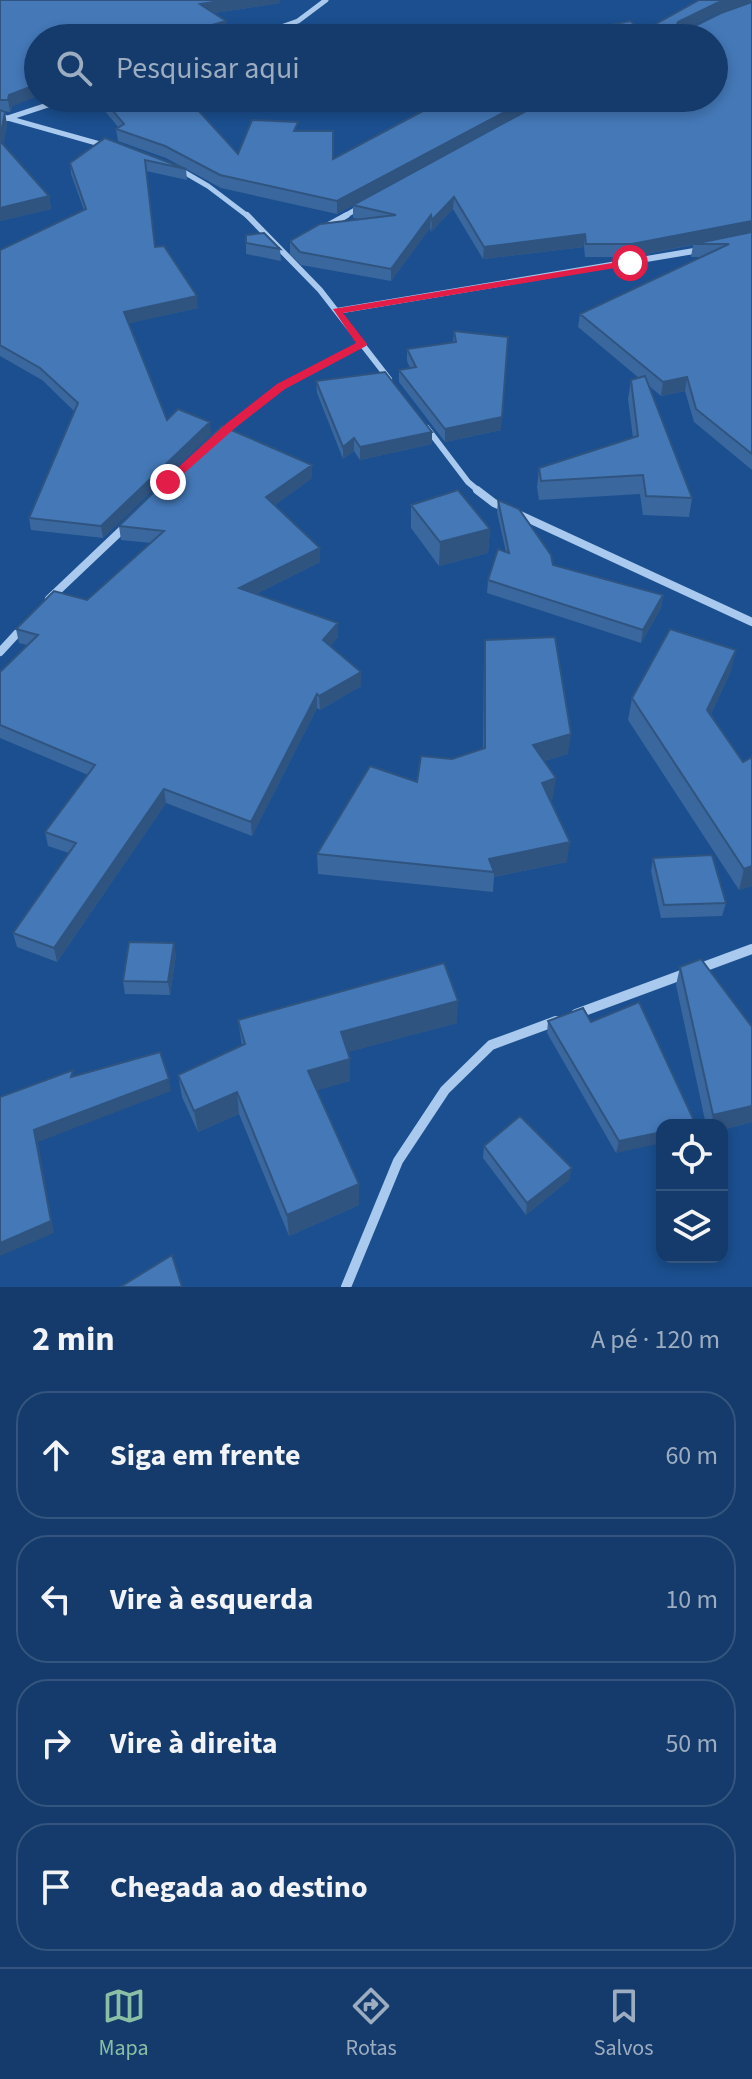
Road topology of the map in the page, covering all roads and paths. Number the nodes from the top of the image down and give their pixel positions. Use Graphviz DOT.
graph roads {
  1 [pos="326,0"];
  2 [pos="290,24"];
  3 [pos="24,111"];
  4 [pos="2,118"];
  5 [pos="123,150"];
  6 [pos="164,162"];
  7 [pos="376,198"];
  8 [pos="323,228"];
  9 [pos="296,244"];
  10 [pos="715,247"];
  11 [pos="283,251"];
  12 [pos="337,311"];
  13 [pos="362,344"];
  14 [pos="391,381"];
  15 [pos="420,419"];
  16 [pos="210,445"];
  17 [pos="130,522"];
  18 [pos="45,603"];
  19 [pos="28,621"];
  20 [pos="752,622"];
  21 [pos="0,652"];
  22 [pos="752,949"];
  23 [pos="346,1287"];
  1 -- 2 [label="street"];
  3 -- 4 [label="street"];
  4 -- 5 [label="street"];
  6 -- 11 [label="street"];
  7 -- 8 [label="street"];
  9 -- 11 [label="street"];
  10 -- 12 [label="street"];
  11 -- 12 [label="street"];
  12 -- 13 [label="street"];
  13 -- 14 [label="street"];
  13 -- 16 [label="street"];
  15 -- 20 [label="street"];
  17 -- 18 [label="street"];
  19 -- 21 [label="street"];
  22 -- 23 [label="street"];
}
